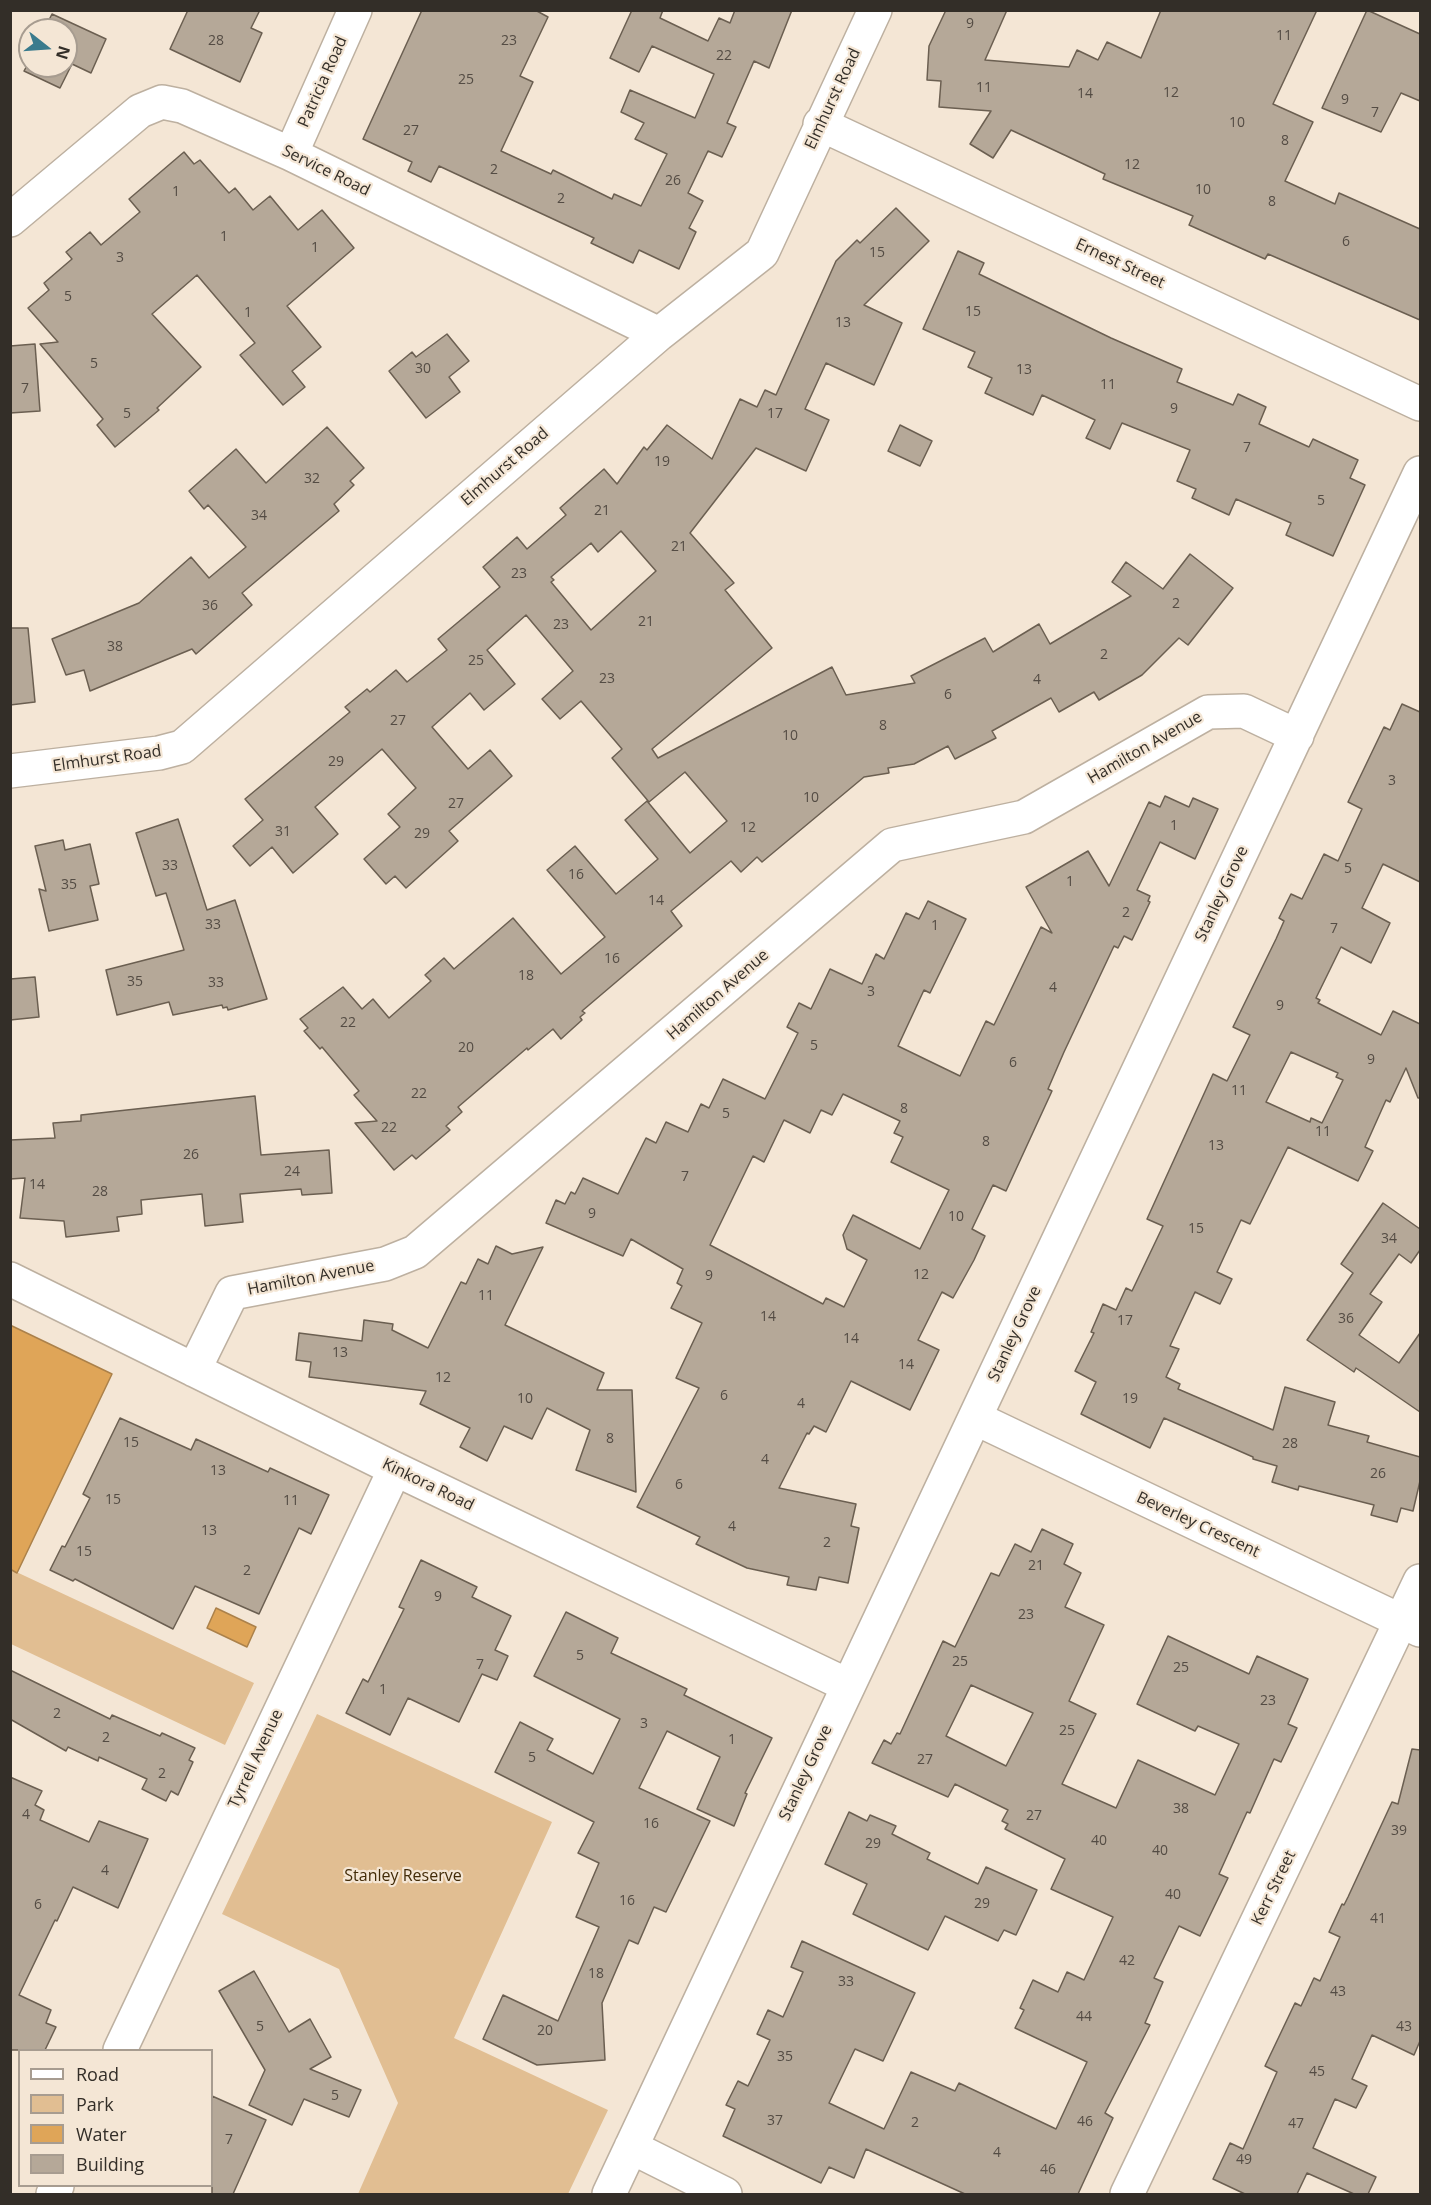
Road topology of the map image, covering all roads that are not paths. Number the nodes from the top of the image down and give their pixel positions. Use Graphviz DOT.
graph roads {
  1 [pos="355,10"];
  2 [pos="875,10"];
  3 [pos="820,124"];
  4 [pos="291,153"];
  5 [pos="10,220"];
  6 [pos="659,334"];
  7 [pos="1420,404"];
  8 [pos="1420,473"];
  9 [pos="1297,736"];
  10 [pos="10,771"];
  11 [pos="10,1279"];
  12 [pos="194,1370"];
  13 [pos="975,1418"];
  14 [pos="395,1469"];
  15 [pos="1420,1581"];
  16 [pos="1411,1626"];
  17 [pos="847,1685"];
  18 [pos="120,2049"];
  19 [pos="631,2147"];
  20 [pos="609,2194"];
  21 [pos="725,2194"];
  22 [pos="1127,2194"];
  1 -- 4 [label="street, Patricia Road"];
  2 -- 3 [label="street, Elmhurst Road"];
  3 -- 6 [label="street, Elmhurst Road"];
  3 -- 7 [label="street, Ernest Street"];
  4 -- 5 [label="street, Service Road"];
  4 -- 6 [label="street, Service Road"];
  6 -- 10 [label="street, Elmhurst Road"];
  8 -- 9 [label="street, Stanley Grove"];
  9 -- 12 [label="street, Hamilton Avenue"];
  9 -- 13 [label="street, Stanley Grove"];
  11 -- 12 [label="street, Kinkora Road"];
  12 -- 14 [label="street, Kinkora Road"];
  13 -- 16 [label="street, Beverley Crescent"];
  13 -- 17 [label="street, Stanley Grove"];
  14 -- 17 [label="street, Kinkora Road"];
  14 -- 18 [label="street, Tyrrell Avenue"];
  15 -- 16 [label="street, Kerr Street"];
  16 -- 22 [label="street, Kerr Street"];
  17 -- 19 [label="street, Stanley Grove"];
  19 -- 20 [label="street, Stanley Grove"];
  19 -- 21 [label="street"];
}
